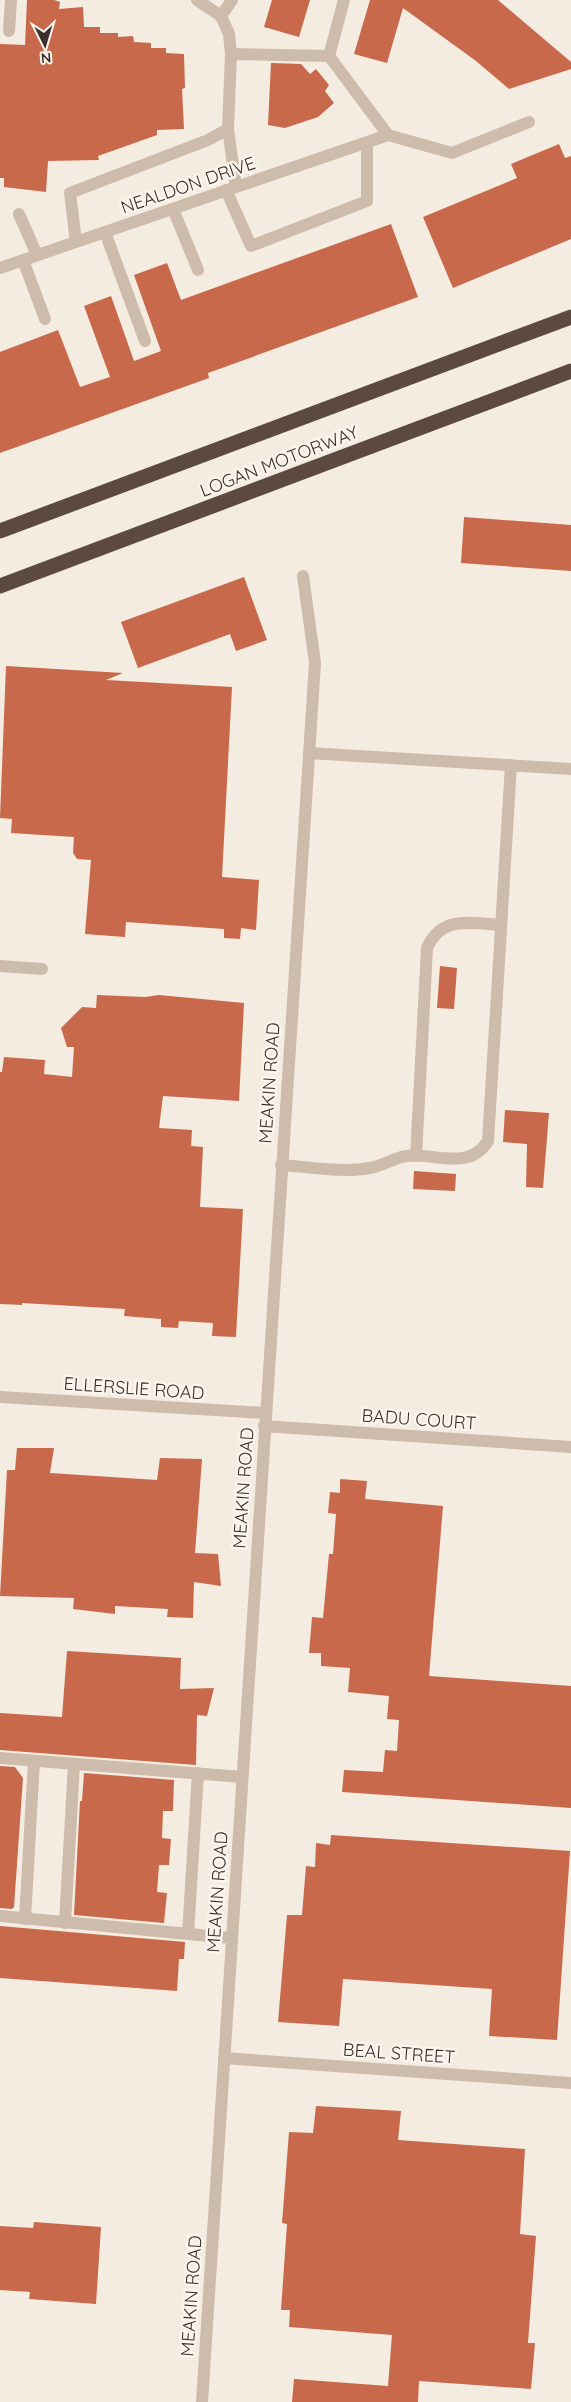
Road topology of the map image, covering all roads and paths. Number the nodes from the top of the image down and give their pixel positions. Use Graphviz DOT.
graph roads {
  1 [pos="11,0"];
  2 [pos="197,0"];
  3 [pos="232,0"];
  4 [pos="344,0"];
  5 [pos="222,16"];
  6 [pos="9,31"];
  7 [pos="231,54"];
  8 [pos="329,56"];
  9 [pos="529,122"];
  10 [pos="228,129"];
  11 [pos="388,135"];
  12 [pos="367,142"];
  13 [pos="231,188"];
  14 [pos="173,209"];
  15 [pos="19,214"];
  16 [pos="105,232"];
  17 [pos="76,242"];
  18 [pos="38,255"];
  19 [pos="23,260"];
  20 [pos="0,268"];
  21 [pos="198,270"];
  22 [pos="571,317"];
  23 [pos="44,319"];
  24 [pos="145,340"];
  25 [pos="571,371"];
  26 [pos="0,531"];
  27 [pos="303,576"];
  28 [pos="0,586"];
  29 [pos="309,753"];
  30 [pos="511,765"];
  31 [pos="571,769"];
  32 [pos="501,925"];
  33 [pos="0,966"];
  34 [pos="42,969"];
  35 [pos="416,1156"];
  36 [pos="281,1165"];
  37 [pos="0,1397"];
  38 [pos="265,1419"];
  39 [pos="571,1447"];
  40 [pos="0,1758"];
  41 [pos="34,1761"];
  42 [pos="74,1764"];
  43 [pos="198,1773"];
  44 [pos="242,1777"];
  45 [pos="0,1916"];
  46 [pos="25,1919"];
  47 [pos="65,1923"];
  48 [pos="188,1934"];
  49 [pos="231,1938"];
  50 [pos="224,2058"];
  51 [pos="571,2083"];
  52 [pos="202,2402"];
  1 -- 6 [label="street"];
  2 -- 5 [label="street"];
  3 -- 5 [label="street"];
  4 -- 8 [label="street"];
  5 -- 7 [label="street"];
  7 -- 8 [label="street"];
  7 -- 10 [label="street"];
  8 -- 11 [label="street"];
  9 -- 11 [label="street"];
  10 -- 13 [label="street"];
  10 -- 17 [label="street"];
  11 -- 12 [label="street, NEALDON DRIVE"];
  12 -- 13 [label="street, NEALDON DRIVE"];
  12 -- 13 [label="street"];
  13 -- 14 [label="street, NEALDON DRIVE"];
  14 -- 16 [label="street, NEALDON DRIVE"];
  14 -- 21 [label="street"];
  15 -- 18 [label="street"];
  16 -- 17 [label="street, NEALDON DRIVE"];
  16 -- 24 [label="street"];
  17 -- 18 [label="street, NEALDON DRIVE"];
  18 -- 19 [label="street, NEALDON DRIVE"];
  19 -- 20 [label="street, NEALDON DRIVE"];
  19 -- 23 [label="street"];
  22 -- 26 [label="highway, LOGAN MOTORWAY"];
  25 -- 28 [label="highway, LOGAN MOTORWAY"];
  27 -- 29 [label="street, MEAKIN ROAD"];
  29 -- 30 [label="street"];
  29 -- 36 [label="street, MEAKIN ROAD"];
  30 -- 31 [label="street"];
  30 -- 32 [label="street"];
  32 -- 35 [label="street"];
  32 -- 35 [label="street"];
  33 -- 34 [label="street"];
  35 -- 36 [label="street"];
  36 -- 38 [label="street, MEAKIN ROAD"];
  37 -- 38 [label="street, ELLERSLIE ROAD"];
  38 -- 39 [label="street, BADU COURT"];
  38 -- 44 [label="street, MEAKIN ROAD"];
  40 -- 41 [label="street"];
  41 -- 42 [label="street"];
  41 -- 46 [label="street"];
  42 -- 43 [label="street"];
  42 -- 47 [label="street"];
  43 -- 44 [label="street"];
  43 -- 48 [label="street"];
  44 -- 49 [label="street, MEAKIN ROAD"];
  45 -- 46 [label="street"];
  46 -- 47 [label="street"];
  47 -- 48 [label="street"];
  48 -- 49 [label="street"];
  49 -- 50 [label="street, MEAKIN ROAD"];
  50 -- 51 [label="street, BEAL STREET"];
  50 -- 52 [label="street, MEAKIN ROAD"];
}
